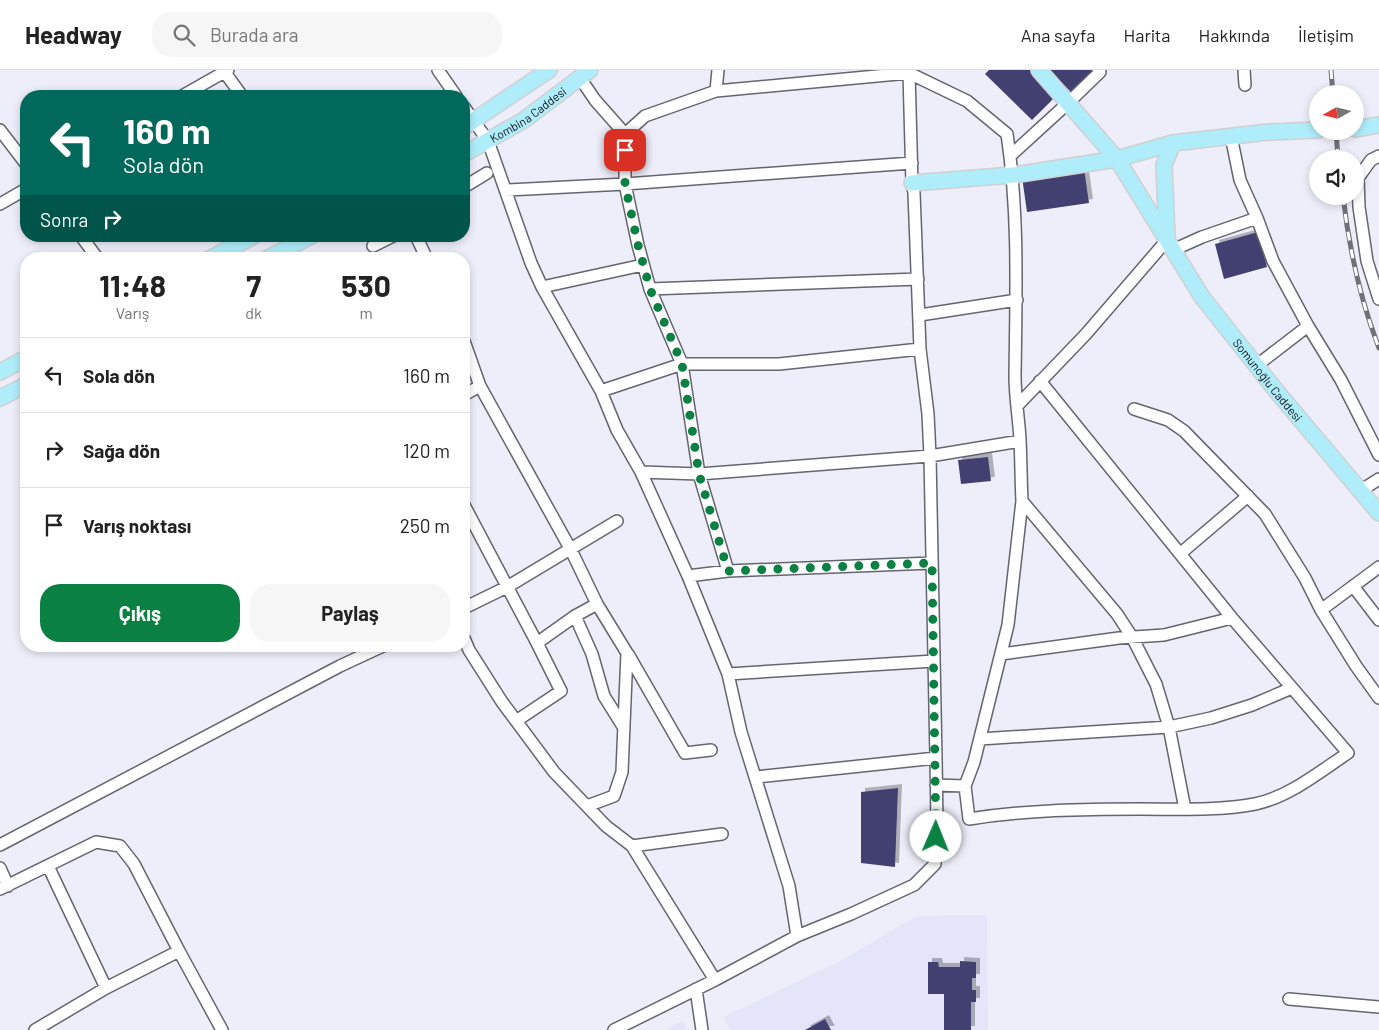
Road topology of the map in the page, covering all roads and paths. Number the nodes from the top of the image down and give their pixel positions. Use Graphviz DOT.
graph roads {
  1 [pos="438,70"];
  2 [pos="549,70"];
  3 [pos="718,70"];
  4 [pos="1039,70"];
  5 [pos="1098,70"];
  6 [pos="1244,70"];
  7 [pos="225,71"];
  8 [pos="908,71"];
  9 [pos="585,74"];
  10 [pos="1245,85"];
  11 [pos="192,90"];
  12 [pos="238,90"];
  13 [pos="452,90"];
  14 [pos="716,91"];
  15 [pos="1068,104"];
  16 [pos="470,123"];
  17 [pos="470,125"];
  18 [pos="1379,125"];
  19 [pos="1364,128"];
  20 [pos="0,130"];
  21 [pos="1309,130"];
  22 [pos="625,134"];
  23 [pos="1231,136"];
  24 [pos="488,142"];
  25 [pos="1173,143"];
  26 [pos="470,151"];
  27 [pos="20,156"];
  28 [pos="1010,156"];
  29 [pos="1379,156"];
  30 [pos="1117,159"];
  31 [pos="912,163"];
  32 [pos="487,173"];
  33 [pos="1013,175"];
  34 [pos="470,183"];
  35 [pos="912,183"];
  36 [pos="625,184"];
  37 [pos="506,190"];
  38 [pos="20,192"];
  39 [pos="0,204"];
  40 [pos="1257,218"];
  41 [pos="242,242"];
  42 [pos="299,242"];
  43 [pos="382,242"];
  44 [pos="1170,245"];
  45 [pos="374,246"];
  46 [pos="223,252"];
  47 [pos="280,252"];
  48 [pos="643,265"];
  49 [pos="918,279"];
  50 [pos="542,287"];
  51 [pos="650,289"];
  52 [pos="1379,299"];
  53 [pos="1017,300"];
  54 [pos="920,315"];
  55 [pos="1308,326"];
  56 [pos="920,349"];
  57 [pos="470,358"];
  58 [pos="20,361"];
  59 [pos="682,364"];
  60 [pos="1256,366"];
  61 [pos="0,372"];
  62 [pos="1040,381"];
  63 [pos="480,386"];
  64 [pos="20,388"];
  65 [pos="470,391"];
  66 [pos="601,391"];
  67 [pos="0,398"];
  68 [pos="1017,406"];
  69 [pos="1134,409"];
  70 [pos="1020,441"];
  71 [pos="1379,454"];
  72 [pos="930,456"];
  73 [pos="641,472"];
  74 [pos="699,474"];
  75 [pos="1379,479"];
  76 [pos="1360,491"];
  77 [pos="1248,496"];
  78 [pos="1022,501"];
  79 [pos="1379,514"];
  80 [pos="470,516"];
  81 [pos="617,522"];
  82 [pos="571,550"];
  83 [pos="1181,553"];
  84 [pos="932,563"];
  85 [pos="1379,567"];
  86 [pos="728,571"];
  87 [pos="688,576"];
  88 [pos="1353,586"];
  89 [pos="508,587"];
  90 [pos="596,604"];
  91 [pos="470,605"];
  92 [pos="1321,610"];
  93 [pos="575,616"];
  94 [pos="1232,618"];
  95 [pos="1379,620"];
  96 [pos="1132,637"];
  97 [pos="537,643"];
  98 [pos="370,652"];
  99 [pos="470,652"];
  100 [pos="627,653"];
  101 [pos="1001,654"];
  102 [pos="934,661"];
  103 [pos="728,674"];
  104 [pos="1292,688"];
  105 [pos="1379,698"];
  106 [pos="516,721"];
  107 [pos="1169,727"];
  108 [pos="624,728"];
  109 [pos="980,739"];
  110 [pos="711,750"];
  111 [pos="936,758"];
  112 [pos="756,776"];
  113 [pos="936,785"];
  114 [pos="965,786"];
  115 [pos="587,806"];
  116 [pos="1186,808"];
  117 [pos="722,834"];
  118 [pos="0,844"];
  119 [pos="632,846"];
  120 [pos="48,866"];
  121 [pos="0,868"];
  122 [pos="4,887"];
  123 [pos="797,936"];
  124 [pos="179,952"];
  125 [pos="715,980"];
  126 [pos="106,988"];
  127 [pos="696,990"];
  128 [pos="1289,999"];
  129 [pos="1379,1007"];
  130 [pos="35,1030"];
  131 [pos="222,1030"];
  132 [pos="614,1030"];
  133 [pos="702,1030"];
  1 -- 13 [label="street"];
  2 -- 16 [label="main road, Kombina Caddesi"];
  3 -- 14 [label="street"];
  4 -- 15 [label="main road, Somunoğlu Caddesi"];
  5 -- 15 [label="street"];
  6 -- 10 [label="street"];
  7 -- 11 [label="street"];
  7 -- 12 [label="street"];
  8 -- 14 [label="street"];
  8 -- 28 [label="street"];
  8 -- 31 [label="street"];
  9 -- 22 [label="street"];
  9 -- 24 [label="main road, Kombina Caddesi"];
  14 -- 22 [label="street"];
  15 -- 28 [label="street"];
  15 -- 30 [label="main road, Somunoğlu Caddesi"];
  17 -- 24 [label="street"];
  18 -- 19 [label="main road"];
  20 -- 27 [label="street"];
  21 -- 23 [label="main road"];
  22 -- 36 [label="street"];
  23 -- 25 [label="main road"];
  23 -- 40 [label="street"];
  24 -- 26 [label="main road, Kombina Caddesi"];
  24 -- 37 [label="street"];
  25 -- 30 [label="main road"];
  25 -- 44 [label="main road"];
  28 -- 33 [label="street"];
  29 -- 52 [label="street"];
  30 -- 33 [label="main road"];
  30 -- 44 [label="main road, Somunoğlu Caddesi"];
  31 -- 35 [label="street"];
  31 -- 36 [label="street"];
  32 -- 34 [label="street"];
  33 -- 35 [label="main road"];
  33 -- 53 [label="street"];
  35 -- 49 [label="street"];
  36 -- 37 [label="street"];
  36 -- 48 [label="street"];
  37 -- 50 [label="street"];
  38 -- 39 [label="street"];
  40 -- 44 [label="street"];
  40 -- 55 [label="street"];
  41 -- 46 [label="main road"];
  42 -- 47 [label="main road"];
  43 -- 45 [label="street"];
  44 -- 60 [label="main road, Somunoğlu Caddesi"];
  44 -- 62 [label="street"];
  48 -- 50 [label="street"];
  48 -- 51 [label="street"];
  49 -- 51 [label="street"];
  49 -- 54 [label="street"];
  50 -- 66 [label="street"];
  51 -- 59 [label="street"];
  53 -- 54 [label="street"];
  53 -- 68 [label="street"];
  54 -- 56 [label="street"];
  55 -- 60 [label="street"];
  55 -- 71 [label="street"];
  56 -- 59 [label="street"];
  56 -- 72 [label="street"];
  57 -- 63 [label="street"];
  58 -- 61 [label="main road"];
  59 -- 66 [label="street"];
  59 -- 74 [label="street"];
  60 -- 76 [label="main road, Somunoğlu Caddesi"];
  62 -- 68 [label="street"];
  62 -- 83 [label="street"];
  63 -- 65 [label="street"];
  63 -- 82 [label="street"];
  64 -- 67 [label="main road"];
  66 -- 73 [label="street"];
  68 -- 70 [label="street"];
  69 -- 77 [label="street"];
  70 -- 72 [label="street"];
  70 -- 78 [label="street"];
  72 -- 74 [label="street"];
  72 -- 84 [label="street"];
  73 -- 74 [label="street"];
  73 -- 87 [label="street"];
  74 -- 86 [label="street"];
  75 -- 76 [label="street"];
  76 -- 79 [label="main road, Somunoğlu Caddesi"];
  77 -- 83 [label="street"];
  77 -- 92 [label="street"];
  78 -- 96 [label="street"];
  78 -- 101 [label="street"];
  80 -- 89 [label="street"];
  81 -- 82 [label="street"];
  82 -- 89 [label="street"];
  82 -- 90 [label="street"];
  83 -- 94 [label="street"];
  84 -- 86 [label="street"];
  84 -- 102 [label="street"];
  85 -- 88 [label="street"];
  86 -- 87 [label="street"];
  87 -- 103 [label="street"];
  88 -- 92 [label="street"];
  88 -- 95 [label="street"];
  89 -- 91 [label="street"];
  89 -- 97 [label="street"];
  90 -- 93 [label="street"];
  90 -- 100 [label="street"];
  92 -- 105 [label="street"];
  93 -- 97 [label="street"];
  93 -- 108 [label="street"];
  94 -- 96 [label="street"];
  94 -- 104 [label="street"];
  96 -- 101 [label="street"];
  96 -- 107 [label="street"];
  97 -- 106 [label="street"];
  98 -- 118 [label="street"];
  99 -- 106 [label="street"];
  100 -- 108 [label="street"];
  100 -- 110 [label="street"];
  101 -- 109 [label="street"];
  102 -- 103 [label="street"];
  102 -- 111 [label="street"];
  103 -- 112 [label="street"];
  104 -- 107 [label="street"];
  104 -- 116 [label="street"];
  106 -- 115 [label="street"];
  107 -- 109 [label="street"];
  107 -- 116 [label="street"];
  108 -- 115 [label="street"];
  109 -- 114 [label="street"];
  111 -- 112 [label="street"];
  111 -- 113 [label="street"];
  112 -- 123 [label="street"];
  113 -- 114 [label="street"];
  113 -- 123 [label="street"];
  114 -- 116 [label="street"];
  115 -- 119 [label="street"];
  117 -- 119 [label="street"];
  119 -- 125 [label="street"];
  120 -- 122 [label="street"];
  120 -- 124 [label="street"];
  120 -- 126 [label="street"];
  121 -- 122 [label="street"];
  123 -- 125 [label="street"];
  124 -- 126 [label="street"];
  124 -- 131 [label="street"];
  125 -- 127 [label="street"];
  126 -- 130 [label="street"];
  127 -- 132 [label="street"];
  127 -- 133 [label="street"];
  128 -- 129 [label="street"];
}
